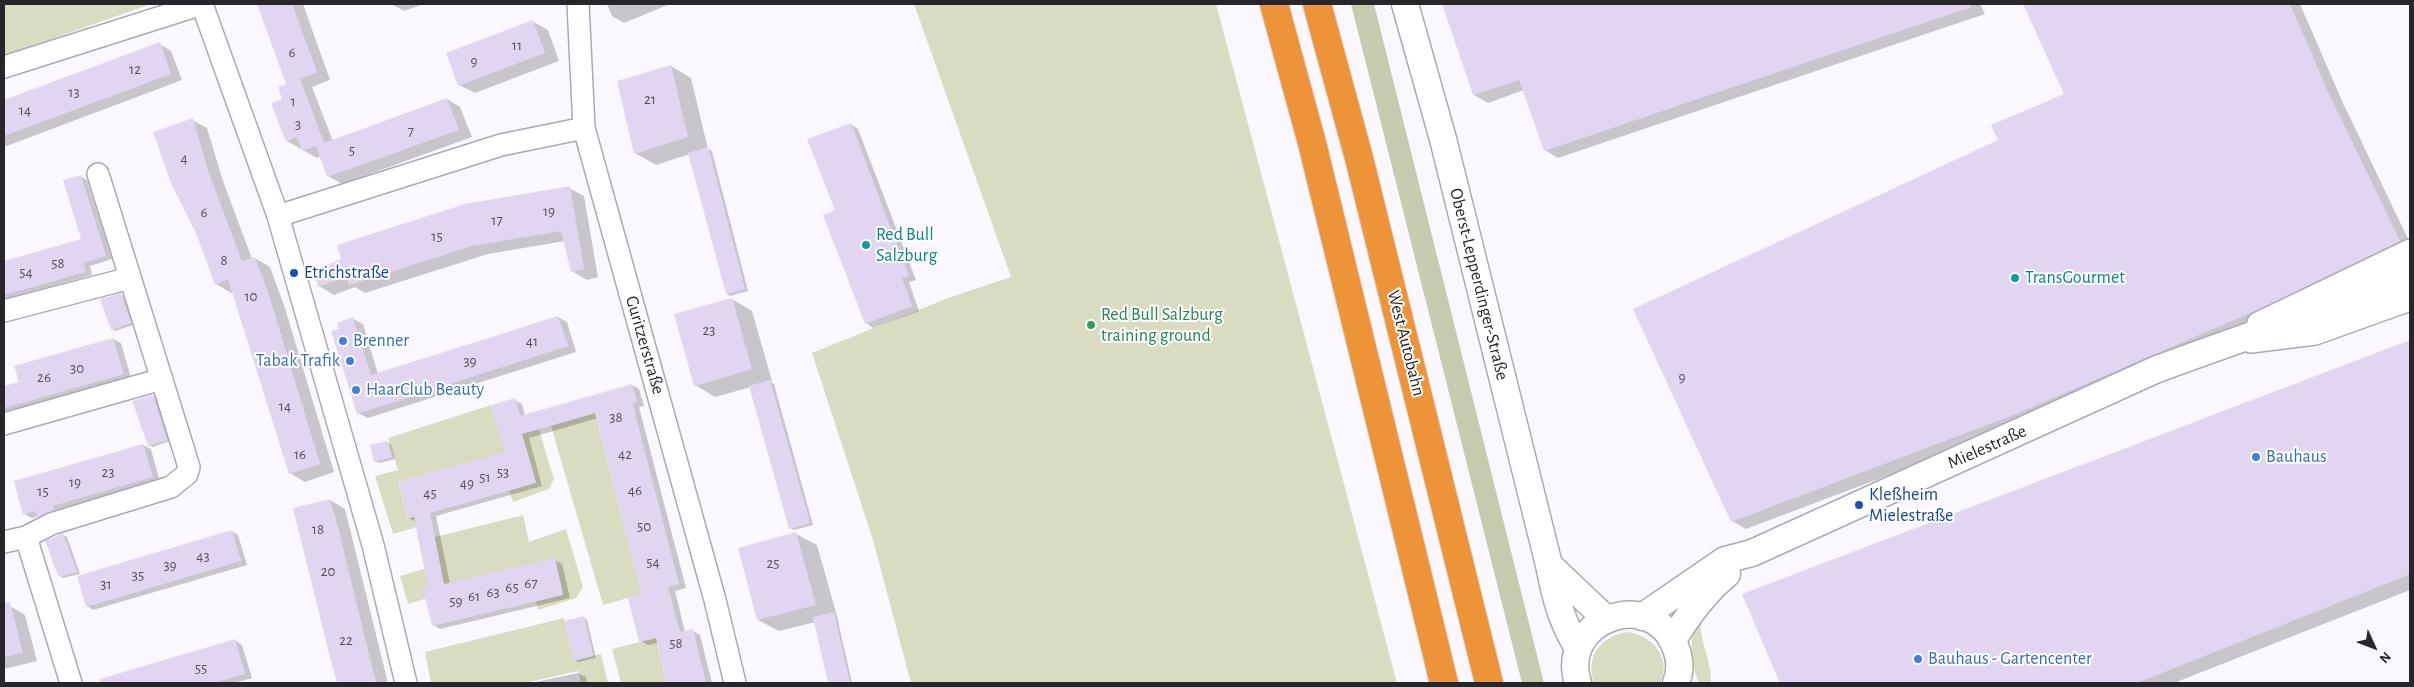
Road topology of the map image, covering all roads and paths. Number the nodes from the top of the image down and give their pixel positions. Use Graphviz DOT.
graph roads {
  1 [pos="202,4"];
  2 [pos="578,4"];
  3 [pos="1274,4"];
  4 [pos="1317,4"];
  5 [pos="1405,4"];
  6 [pos="4,67"];
  7 [pos="584,128"];
  8 [pos="98,174"];
  9 [pos="278,216"];
  10 [pos="2410,250"];
  11 [pos="2410,275"];
  12 [pos="130,278"];
  13 [pos="2410,300"];
  14 [pos="4,311"];
  15 [pos="2224,345"];
  16 [pos="162,379"];
  17 [pos="4,424"];
  18 [pos="26,537"];
  19 [pos="4,542"];
  20 [pos="1752,553"];
  21 [pos="1549,565"];
  22 [pos="1642,616"];
  23 [pos="1606,619"];
  24 [pos="1673,640"];
  25 [pos="1578,648"];
  26 [pos="71,683"];
  27 [pos="406,683"];
  28 [pos="735,683"];
  29 [pos="1444,683"];
  30 [pos="1489,683"];
  31 [pos="1578,683"];
  32 [pos="1676,683"];
  1 -- 6 [label="street"];
  1 -- 9 [label="street"];
  2 -- 7 [label="street, Guritzerstraße"];
  3 -- 29 [label="highway"];
  4 -- 30 [label="highway, West Autobahn"];
  5 -- 21 [label="street, Oberst-Lepperdinger-Straße"];
  7 -- 9 [label="street"];
  7 -- 28 [label="street, Guritzerstraße"];
  8 -- 12 [label="street"];
  9 -- 27 [label="street"];
  10 -- 15 [label="street, Mielestraße"];
  11 -- 15 [label="street, Mielestraße"];
  12 -- 14 [label="street"];
  12 -- 16 [label="street"];
  13 -- 15 [label="street, Mielestraße"];
  15 -- 20 [label="street, Mielestraße"];
  16 -- 17 [label="street"];
  16 -- 18 [label="street"];
  18 -- 19 [label="street"];
  18 -- 26 [label="street"];
  20 -- 22 [label="street, Mielestraße"];
  20 -- 24 [label="street, Mielestraße"];
  21 -- 23 [label="street"];
  21 -- 25 [label="street, Oberst-Lepperdinger-Straße"];
  22 -- 23 [label="street"];
  22 -- 24 [label="street"];
  23 -- 25 [label="street"];
  24 -- 32 [label="street"];
  25 -- 31 [label="street"];
}
